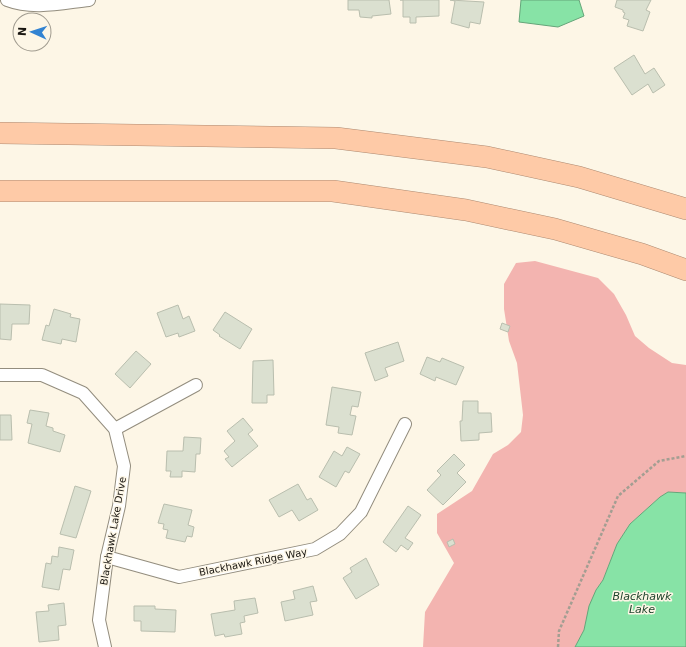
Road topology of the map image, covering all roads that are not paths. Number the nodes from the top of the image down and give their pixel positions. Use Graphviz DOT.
graph roads {
  1 [pos="7,0"];
  2 [pos="89,0"];
  3 [pos="0,132"];
  4 [pos="0,191"];
  5 [pos="686,209"];
  6 [pos="686,270"];
  7 [pos="0,375"];
  8 [pos="196,385"];
  9 [pos="406,424"];
  10 [pos="115,429"];
  11 [pos="107,556"];
  12 [pos="105,647"];
  1 -- 2 [label="street"];
  3 -- 5 [label="highway"];
  4 -- 6 [label="highway"];
  7 -- 10 [label="street, Blackhawk Lake Drive"];
  8 -- 10 [label="street"];
  9 -- 11 [label="street, Blackhawk Ridge Way"];
  10 -- 11 [label="street, Blackhawk Lake Drive"];
  11 -- 12 [label="street, Blackhawk Lake Drive"];
}
